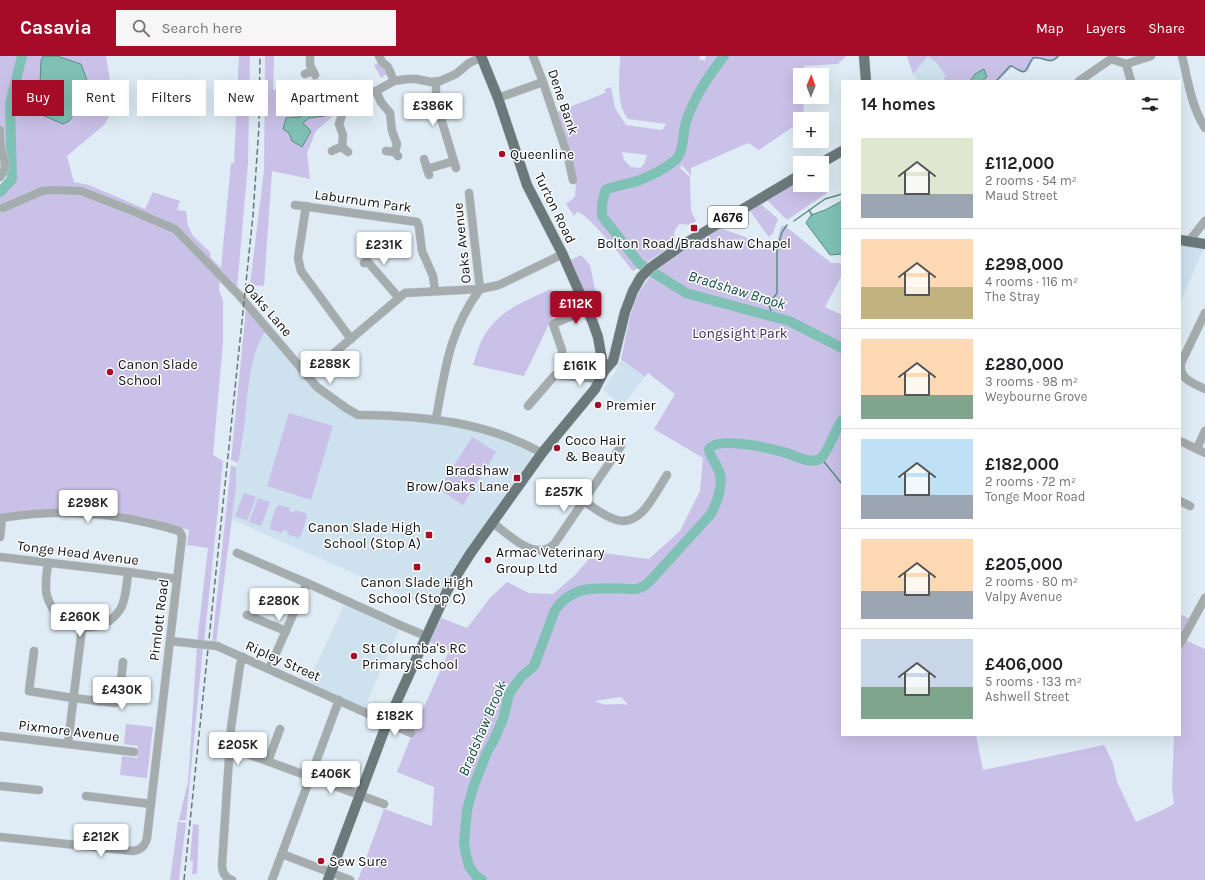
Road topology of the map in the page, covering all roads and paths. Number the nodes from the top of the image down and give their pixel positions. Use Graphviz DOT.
graph roads {
  1 [pos="310,56"];
  2 [pos="379,56"];
  3 [pos="481,56"];
  4 [pos="533,56"];
  5 [pos="864,56"];
  6 [pos="1151,56"];
  7 [pos="1182,56"];
  8 [pos="1110,58"];
  9 [pos="1126,64"];
  10 [pos="311,73"];
  11 [pos="866,80"];
  12 [pos="1081,80"];
  13 [pos="1131,80"];
  14 [pos="394,81"];
  15 [pos="436,82"];
  16 [pos="543,82"];
  17 [pos="376,90"];
  18 [pos="498,98"];
  19 [pos="1204,124"];
  20 [pos="0,130"];
  21 [pos="332,151"];
  22 [pos="386,151"];
  23 [pos="841,152"];
  24 [pos="829,158"];
  25 [pos="424,159"];
  26 [pos="0,177"];
  27 [pos="793,179"];
  28 [pos="573,180"];
  29 [pos="469,193"];
  30 [pos="295,205"];
  31 [pos="306,206"];
  32 [pos="3,208"];
  33 [pos="1205,220"];
  34 [pos="1184,241"];
  35 [pos="1205,244"];
  36 [pos="563,254"];
  37 [pos="364,263"];
  38 [pos="480,289"];
  39 [pos="435,291"];
  40 [pos="399,298"];
  41 [pos="588,309"];
  42 [pos="1205,313"];
  43 [pos="351,339"];
  44 [pos="1181,363"];
  45 [pos="562,374"];
  46 [pos="1181,374"];
  47 [pos="308,376"];
  48 [pos="602,376"];
  49 [pos="1205,390"];
  50 [pos="528,406"];
  51 [pos="436,419"];
  52 [pos="1205,431"];
  53 [pos="1181,441"];
  54 [pos="622,446"];
  55 [pos="1196,448"];
  56 [pos="542,453"];
  57 [pos="1205,453"];
  58 [pos="667,475"];
  59 [pos="584,501"];
  60 [pos="1181,502"];
  61 [pos="1191,507"];
  62 [pos="1,518"];
  63 [pos="493,523"];
  64 [pos="0,537"];
  65 [pos="237,553"];
  66 [pos="0,557"];
  67 [pos="48,562"];
  68 [pos="128,572"];
  69 [pos="177,579"];
  70 [pos="307,583"];
  71 [pos="1205,598"];
  72 [pos="247,615"];
  73 [pos="82,628"];
  74 [pos="286,631"];
  75 [pos="426,636"];
  76 [pos="170,641"];
  77 [pos="1181,642"];
  78 [pos="34,651"];
  79 [pos="243,657"];
  80 [pos="123,662"];
  81 [pos="269,669"];
  82 [pos="73,698"];
  83 [pos="339,700"];
  84 [pos="387,723"];
  85 [pos="280,729"];
  86 [pos="411,733"];
  87 [pos="0,736"];
  88 [pos="68,743"];
  89 [pos="229,747"];
  90 [pos="134,752"];
  91 [pos="268,761"];
  92 [pos="310,777"];
  93 [pos="0,786"];
  94 [pos="39,790"];
  95 [pos="360,795"];
  96 [pos="86,796"];
  97 [pos="151,804"];
  98 [pos="384,804"];
  99 [pos="0,837"];
  100 [pos="282,854"];
  101 [pos="329,876"];
  102 [pos="232,880"];
  103 [pos="272,880"];
  104 [pos="350,880"];
  1 -- 10 [label="street"];
  2 -- 14 [label="street"];
  3 -- 15 [label="street"];
  3 -- 18 [label="main road, Turton Road"];
  4 -- 16 [label="street, Dene Bank"];
  5 -- 11 [label="main road"];
  6 -- 9 [label="street"];
  7 -- 19 [label="street"];
  8 -- 9 [label="street"];
  8 -- 12 [label="street"];
  9 -- 13 [label="street"];
  14 -- 15 [label="street"];
  14 -- 17 [label="street"];
  15 -- 25 [label="street"];
  16 -- 18 [label="street"];
  16 -- 28 [label="street, Dene Bank"];
  17 -- 21 [label="street"];
  17 -- 22 [label="street"];
  18 -- 36 [label="main road, Turton Road"];
  20 -- 26 [label="street"];
  23 -- 24 [label="main road"];
  27 -- 48 [label="main road, A676"];
  29 -- 38 [label="street, Oaks Avenue"];
  30 -- 31 [label="street, Laburnum Park"];
  31 -- 39 [label="street, Laburnum Park"];
  31 -- 43 [label="street, Laburnum Park"];
  32 -- 47 [label="street, Oaks Lane"];
  33 -- 34 [label="street"];
  34 -- 35 [label="main road"];
  36 -- 38 [label="street, Oaks Avenue"];
  36 -- 41 [label="main road, Turton Road"];
  37 -- 40 [label="street"];
  38 -- 39 [label="street"];
  38 -- 51 [label="street, Oaks Avenue"];
  39 -- 40 [label="street"];
  40 -- 43 [label="street"];
  41 -- 45 [label="street"];
  41 -- 48 [label="main road, Turton Road"];
  42 -- 44 [label="street"];
  43 -- 47 [label="street"];
  45 -- 48 [label="street"];
  45 -- 50 [label="street"];
  46 -- 49 [label="street"];
  47 -- 51 [label="street, Oaks Lane"];
  48 -- 56 [label="main road, A676"];
  51 -- 56 [label="street, Oaks Lane"];
  52 -- 55 [label="street"];
  53 -- 55 [label="street"];
  54 -- 59 [label="street"];
  55 -- 57 [label="street"];
  56 -- 63 [label="main road, A676"];
  58 -- 59 [label="street"];
  59 -- 63 [label="street"];
  60 -- 61 [label="street"];
  62 -- 64 [label="street"];
  62 -- 69 [label="street, Pimlott Road"];
  63 -- 75 [label="main road, A676"];
  65 -- 70 [label="street"];
  66 -- 67 [label="street, Tonge Head Avenue"];
  67 -- 68 [label="street, Tonge Head Avenue"];
  67 -- 73 [label="street"];
  68 -- 69 [label="street, Tonge Head Avenue"];
  68 -- 73 [label="street"];
  69 -- 76 [label="street, Pimlott Road"];
  70 -- 74 [label="street"];
  70 -- 75 [label="street"];
  71 -- 77 [label="street"];
  72 -- 74 [label="street"];
  73 -- 82 [label="street"];
  74 -- 81 [label="street"];
  75 -- 84 [label="main road, A676"];
  76 -- 79 [label="street, Ripley Street, bridge"];
  76 -- 97 [label="street, Pimlott Road"];
  78 -- 82 [label="street"];
  79 -- 81 [label="street, Ripley Street"];
  79 -- 89 [label="street"];
  80 -- 82 [label="street"];
  81 -- 83 [label="street, Ripley Street"];
  82 -- 88 [label="street"];
  83 -- 84 [label="street, Ripley Street"];
  83 -- 92 [label="street"];
  84 -- 86 [label="street, Ripley Street"];
  84 -- 95 [label="main road, A676"];
  85 -- 91 [label="street"];
  87 -- 88 [label="street, Pixmore Avenue"];
  88 -- 90 [label="street, Pixmore Avenue"];
  89 -- 91 [label="street"];
  89 -- 102 [label="street"];
  91 -- 92 [label="street"];
  92 -- 95 [label="street"];
  92 -- 100 [label="street"];
  93 -- 94 [label="street"];
  95 -- 98 [label="street"];
  95 -- 101 [label="main road, A676"];
  96 -- 97 [label="street"];
  97 -- 99 [label="street, Pimlott Road"];
  100 -- 101 [label="street"];
  100 -- 103 [label="street"];
  101 -- 104 [label="street"];
}
